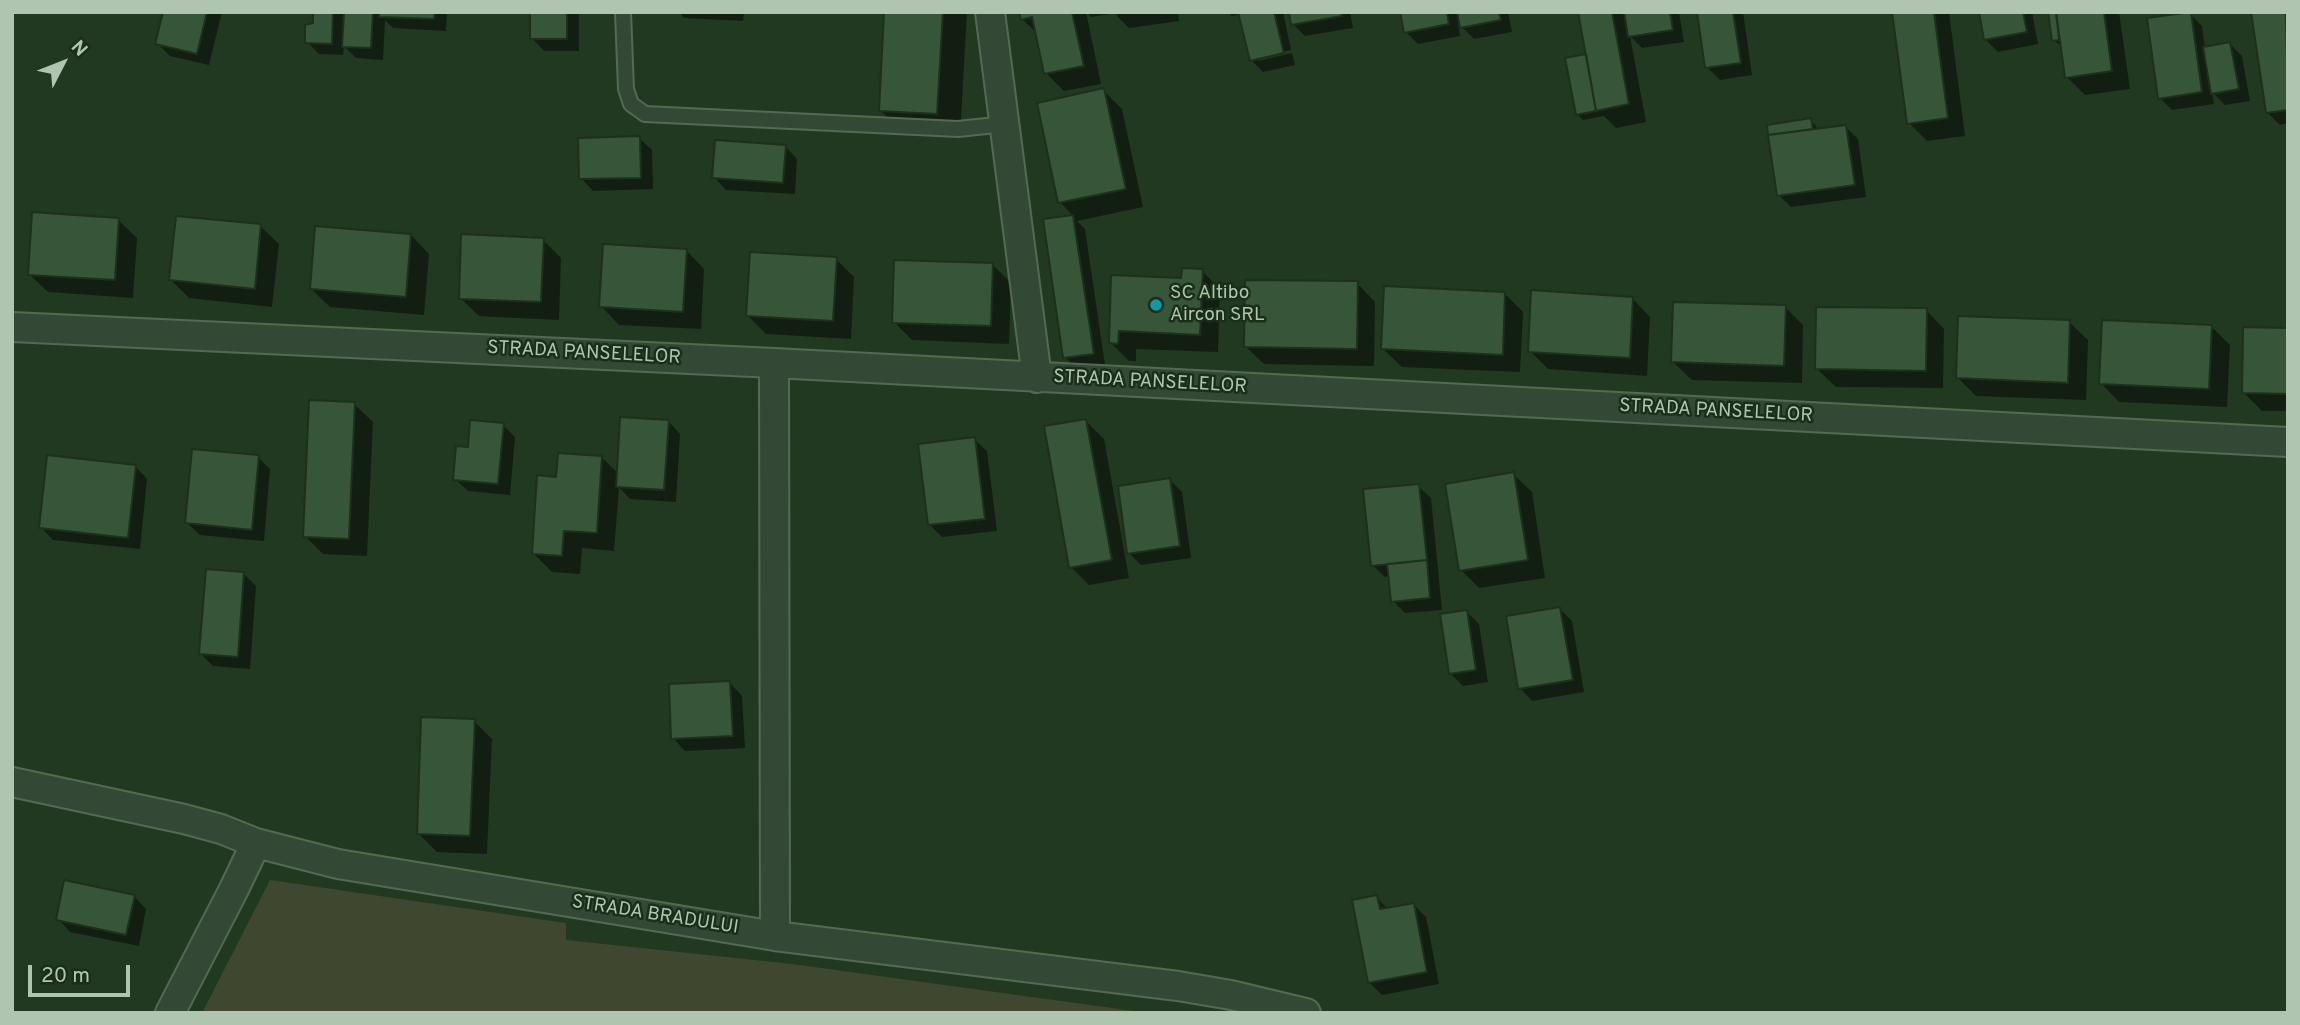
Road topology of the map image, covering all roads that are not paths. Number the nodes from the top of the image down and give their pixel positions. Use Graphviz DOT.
graph roads {
  1 [pos="623,12"];
  2 [pos="990,12"];
  3 [pos="1005,124"];
  4 [pos="12,327"];
  5 [pos="774,362"];
  6 [pos="1037,378"];
  7 [pos="2288,442"];
  8 [pos="12,782"];
  9 [pos="256,843"];
  10 [pos="775,936"];
  11 [pos="170,1013"];
  12 [pos="1306,1013"];
  1 -- 3 [label="lane"];
  2 -- 3 [label="street"];
  3 -- 6 [label="street"];
  4 -- 5 [label="street, STRADA PANSELELOR"];
  5 -- 6 [label="street, STRADA PANSELELOR"];
  5 -- 10 [label="street"];
  6 -- 7 [label="street, STRADA PANSELELOR"];
  8 -- 9 [label="street, STRADA BRADULUI"];
  9 -- 10 [label="street, STRADA BRADULUI"];
  9 -- 11 [label="street"];
  10 -- 12 [label="street, STRADA BRADULUI"];
}
